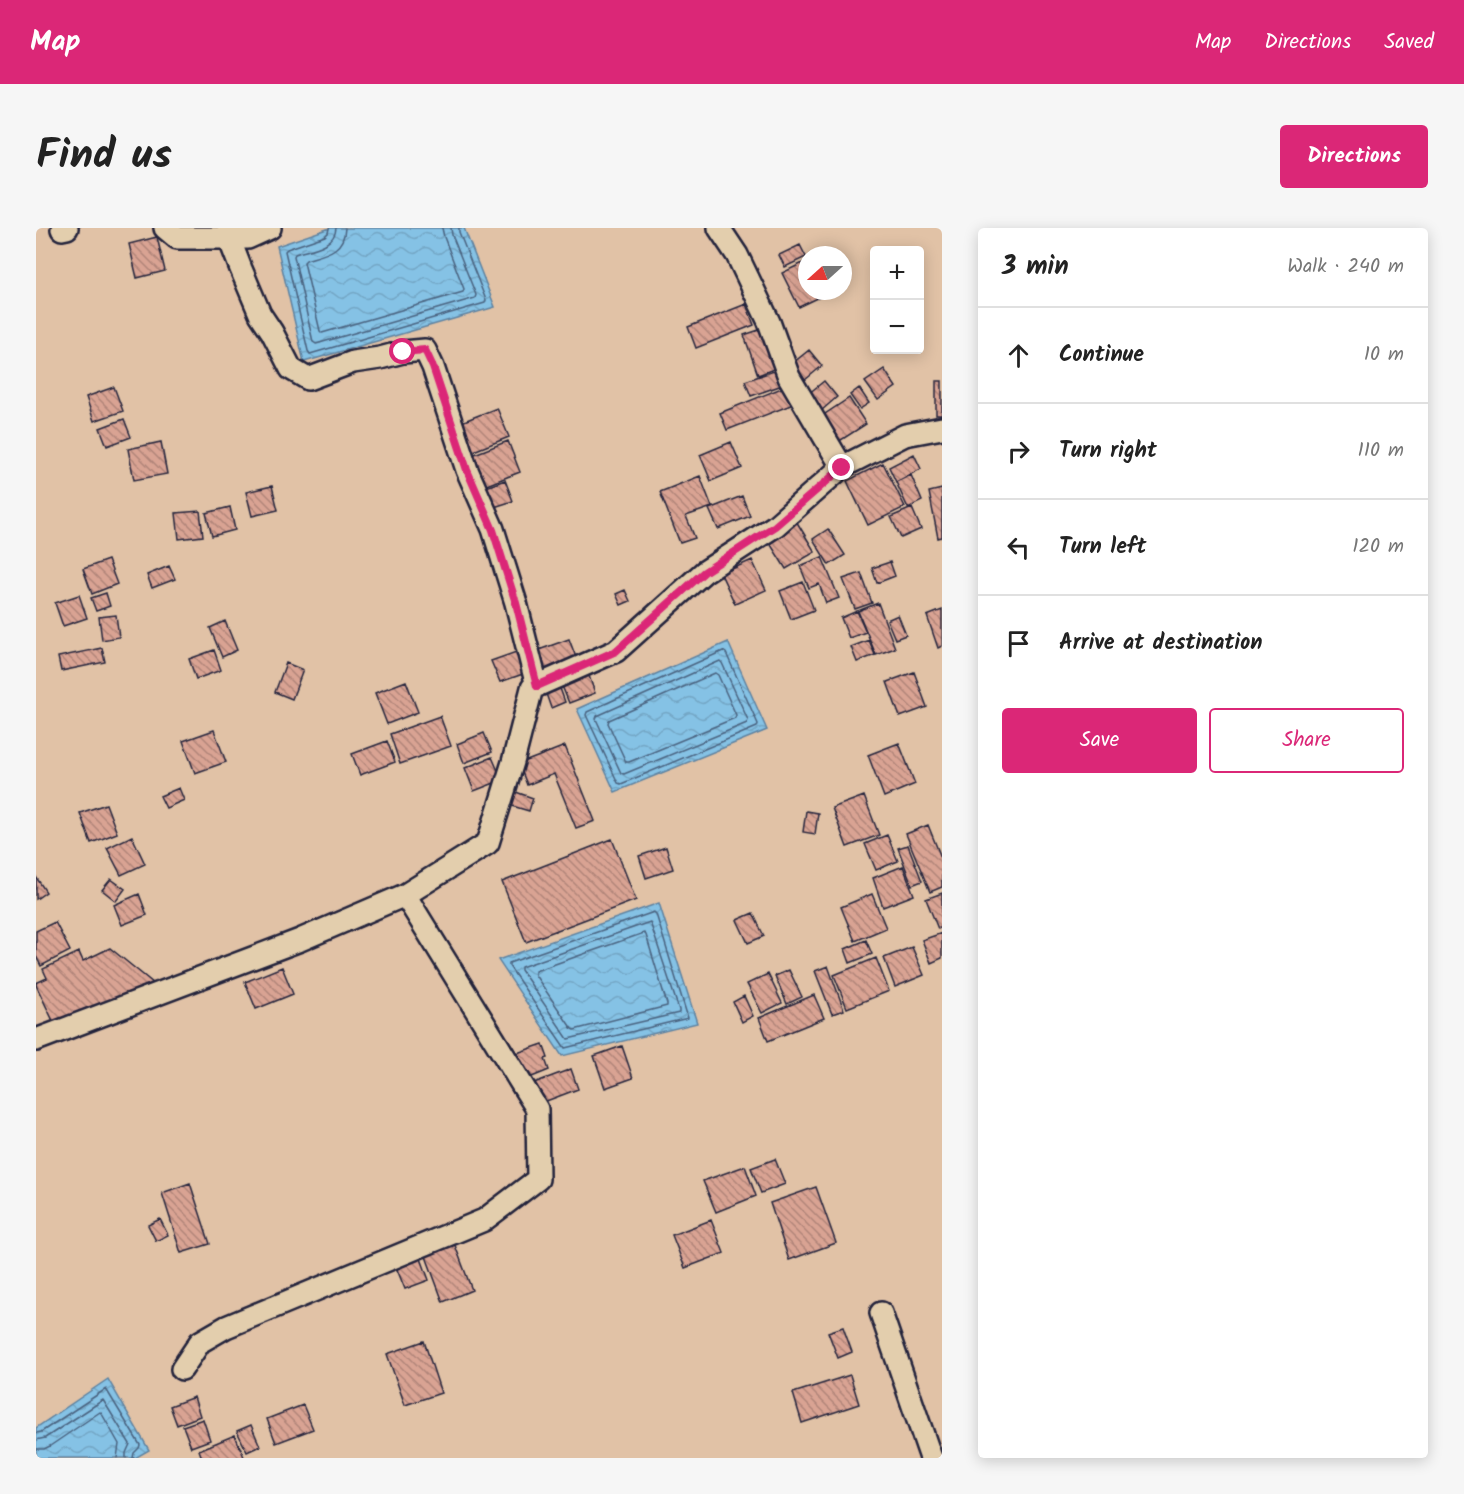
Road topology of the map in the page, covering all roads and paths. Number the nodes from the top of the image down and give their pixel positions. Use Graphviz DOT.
graph roads {
  1 [pos="165,228"];
  2 [pos="270,228"];
  3 [pos="719,228"];
  4 [pos="229,238"];
  5 [pos="942,428"];
  6 [pos="842,468"];
  7 [pos="537,686"];
  8 [pos="405,895"];
  9 [pos="36,1040"];
  10 [pos="881,1313"];
  11 [pos="182,1369"];
  12 [pos="931,1458"];
  1 -- 4 [label="street"];
  2 -- 4 [label="street"];
  3 -- 6 [label="street"];
  4 -- 7 [label="street"];
  5 -- 6 [label="street"];
  6 -- 7 [label="street"];
  7 -- 8 [label="street"];
  8 -- 9 [label="street"];
  8 -- 11 [label="street"];
  10 -- 12 [label="street"];
}
